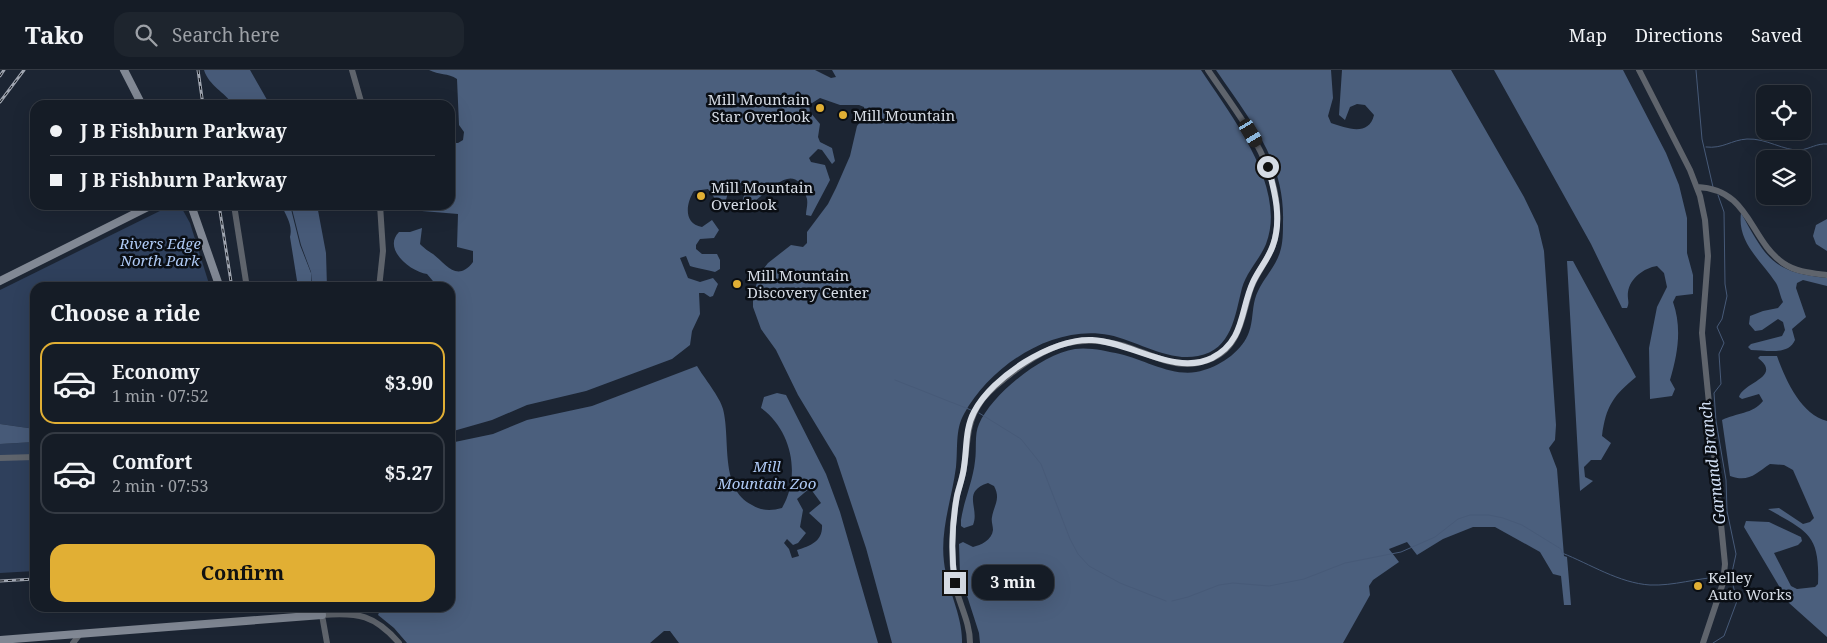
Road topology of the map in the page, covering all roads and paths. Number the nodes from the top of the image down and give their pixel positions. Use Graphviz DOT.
graph roads {
  1 [pos="124,70"];
  2 [pos="352,70"];
  3 [pos="1208,70"];
  4 [pos="1639,70"];
  5 [pos="139,100"];
  6 [pos="361,100"];
  7 [pos="1697,187"];
  8 [pos="142,210"];
  9 [pos="193,210"];
  10 [pos="235,210"];
  11 [pos="380,210"];
  12 [pos="1827,275"];
  13 [pos="0,281"];
  14 [pos="218,282"];
  15 [pos="246,282"];
  16 [pos="380,282"];
  17 [pos="30,457"];
  18 [pos="0,458"];
  19 [pos="311,612"];
  20 [pos="322,612"];
  21 [pos="331,612"];
  22 [pos="80,634"];
  23 [pos="0,640"];
  24 [pos="73,643"];
  25 [pos="327,643"];
  26 [pos="399,643"];
  27 [pos="970,643"];
  28 [pos="1703,643"];
  1 -- 5 [label="main road"];
  2 -- 6 [label="street"];
  3 -- 27 [label="street"];
  4 -- 7 [label="street"];
  7 -- 12 [label="street"];
  7 -- 28 [label="street"];
  8 -- 13 [label="main road"];
  9 -- 14 [label="main road"];
  10 -- 15 [label="street"];
  11 -- 16 [label="street"];
  17 -- 18 [label="street"];
  19 -- 22 [label="main road"];
  20 -- 25 [label="street"];
  21 -- 26 [label="street"];
  22 -- 23 [label="main road"];
  22 -- 24 [label="street"];
}
